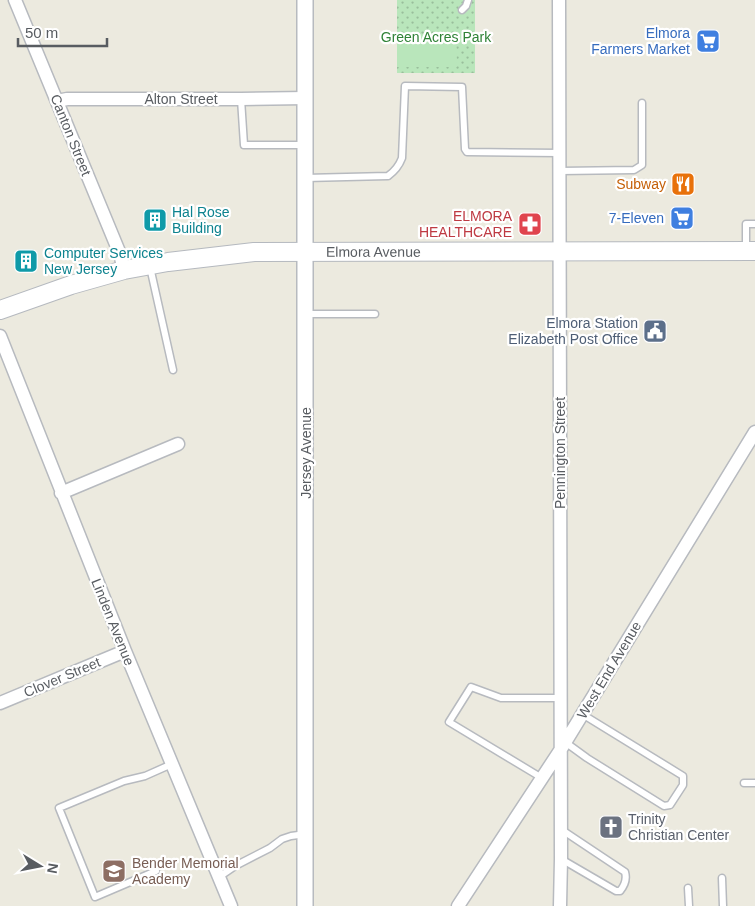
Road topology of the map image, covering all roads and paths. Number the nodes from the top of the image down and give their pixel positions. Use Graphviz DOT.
graph roads {
  1 [pos="15,0"];
  2 [pos="305,0"];
  3 [pos="468,0"];
  4 [pos="559,0"];
  5 [pos="462,10"];
  6 [pos="306,98"];
  7 [pos="241,100"];
  8 [pos="56,101"];
  9 [pos="642,102"];
  10 [pos="305,145"];
  11 [pos="560,153"];
  12 [pos="560,171"];
  13 [pos="305,178"];
  14 [pos="755,224"];
  15 [pos="750,251"];
  16 [pos="306,252"];
  17 [pos="560,252"];
  18 [pos="149,265"];
  19 [pos="124,270"];
  20 [pos="0,310"];
  21 [pos="306,314"];
  22 [pos="375,314"];
  23 [pos="0,336"];
  24 [pos="173,370"];
  25 [pos="755,432"];
  26 [pos="178,444"];
  27 [pos="62,493"];
  28 [pos="125,651"];
  29 [pos="561,698"];
  30 [pos="0,703"];
  31 [pos="582,714"];
  32 [pos="563,745"];
  33 [pos="172,764"];
  34 [pos="542,778"];
  35 [pos="755,783"];
  36 [pos="744,784"];
  37 [pos="561,830"];
  38 [pos="306,834"];
  39 [pos="561,859"];
  40 [pos="156,871"];
  41 [pos="219,877"];
  42 [pos="722,878"];
  43 [pos="688,888"];
  44 [pos="231,906"];
  45 [pos="305,906"];
  46 [pos="458,906"];
  47 [pos="560,906"];
  48 [pos="689,906"];
  49 [pos="723,906"];
  1 -- 8 [label="street, Canton Street"];
  2 -- 6 [label="street, Jersey Avenue"];
  3 -- 5 [label="lane"];
  4 -- 11 [label="street, Pennington Street"];
  6 -- 7 [label="street, Alton Street"];
  6 -- 10 [label="street, Jersey Avenue"];
  7 -- 8 [label="street, Alton Street"];
  7 -- 10 [label="lane"];
  8 -- 19 [label="street, Canton Street"];
  9 -- 12 [label="lane"];
  10 -- 13 [label="street, Jersey Avenue"];
  11 -- 12 [label="street, Pennington Street"];
  11 -- 13 [label="lane"];
  12 -- 17 [label="street, Pennington Street"];
  13 -- 16 [label="street, Jersey Avenue"];
  14 -- 15 [label="lane"];
  15 -- 17 [label="main road, Elmora Avenue"];
  16 -- 17 [label="main road, Elmora Avenue"];
  16 -- 18 [label="main road, Elmora Avenue"];
  16 -- 21 [label="street, Jersey Avenue"];
  17 -- 29 [label="street, Pennington Street"];
  18 -- 19 [label="main road, Elmora Avenue"];
  18 -- 24 [label="lane"];
  19 -- 20 [label="main road, Elmora Avenue"];
  21 -- 22 [label="lane"];
  21 -- 38 [label="street, Jersey Avenue"];
  23 -- 27 [label="street, Linden Avenue"];
  25 -- 31 [label="street, West End Avenue"];
  26 -- 27 [label="street"];
  27 -- 28 [label="street, Linden Avenue"];
  28 -- 30 [label="street, Clover Street"];
  28 -- 33 [label="street, Linden Avenue"];
  29 -- 32 [label="street, Pennington Street"];
  29 -- 34 [label="lane"];
  31 -- 32 [label="street, West End Avenue"];
  31 -- 32 [label="lane"];
  32 -- 34 [label="street, West End Avenue"];
  32 -- 37 [label="street, Pennington Street"];
  33 -- 40 [label="lane"];
  33 -- 41 [label="street, Linden Avenue"];
  34 -- 46 [label="street, West End Avenue"];
  35 -- 36 [label="lane"];
  37 -- 39 [label="street, Pennington Street"];
  37 -- 39 [label="lane"];
  38 -- 41 [label="lane"];
  38 -- 45 [label="street, Jersey Avenue"];
  39 -- 47 [label="street, Pennington Street"];
  41 -- 44 [label="street, Linden Avenue"];
  42 -- 49 [label="lane"];
  43 -- 48 [label="lane"];
}
